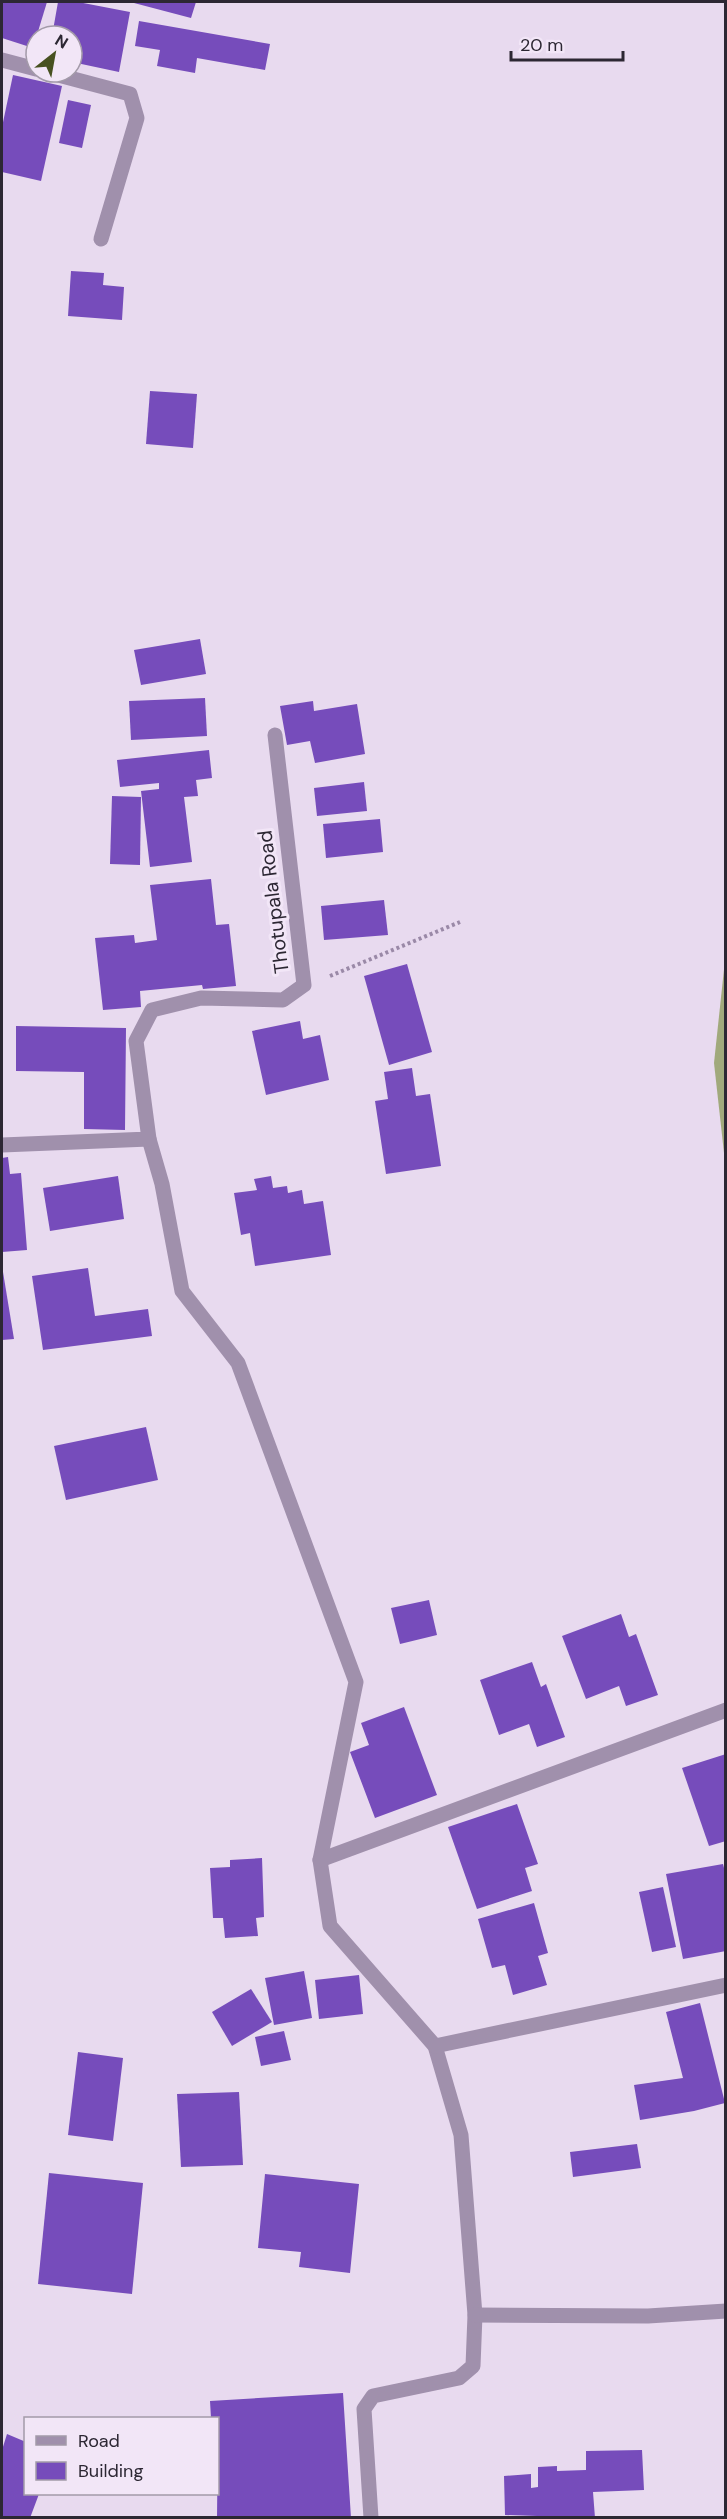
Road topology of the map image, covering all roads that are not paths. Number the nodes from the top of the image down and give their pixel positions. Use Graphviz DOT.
graph roads {
  1 [pos="2,60"];
  2 [pos="24,66"];
  3 [pos="84,82"];
  4 [pos="101,239"];
  5 [pos="275,735"];
  6 [pos="149,1139"];
  7 [pos="2,1145"];
  8 [pos="726,1710"];
  9 [pos="320,1860"];
  10 [pos="726,1985"];
  11 [pos="435,2046"];
  12 [pos="726,2310"];
  13 [pos="475,2315"];
  14 [pos="371,2517"];
  1 -- 2 [label="street"];
  3 -- 4 [label="street"];
  5 -- 6 [label="street, Thotupala Road"];
  6 -- 7 [label="street"];
  6 -- 9 [label="street, Thotupala Road"];
  8 -- 9 [label="street"];
  9 -- 11 [label="street"];
  10 -- 11 [label="street"];
  11 -- 13 [label="street"];
  12 -- 13 [label="street"];
  13 -- 14 [label="street"];
}
